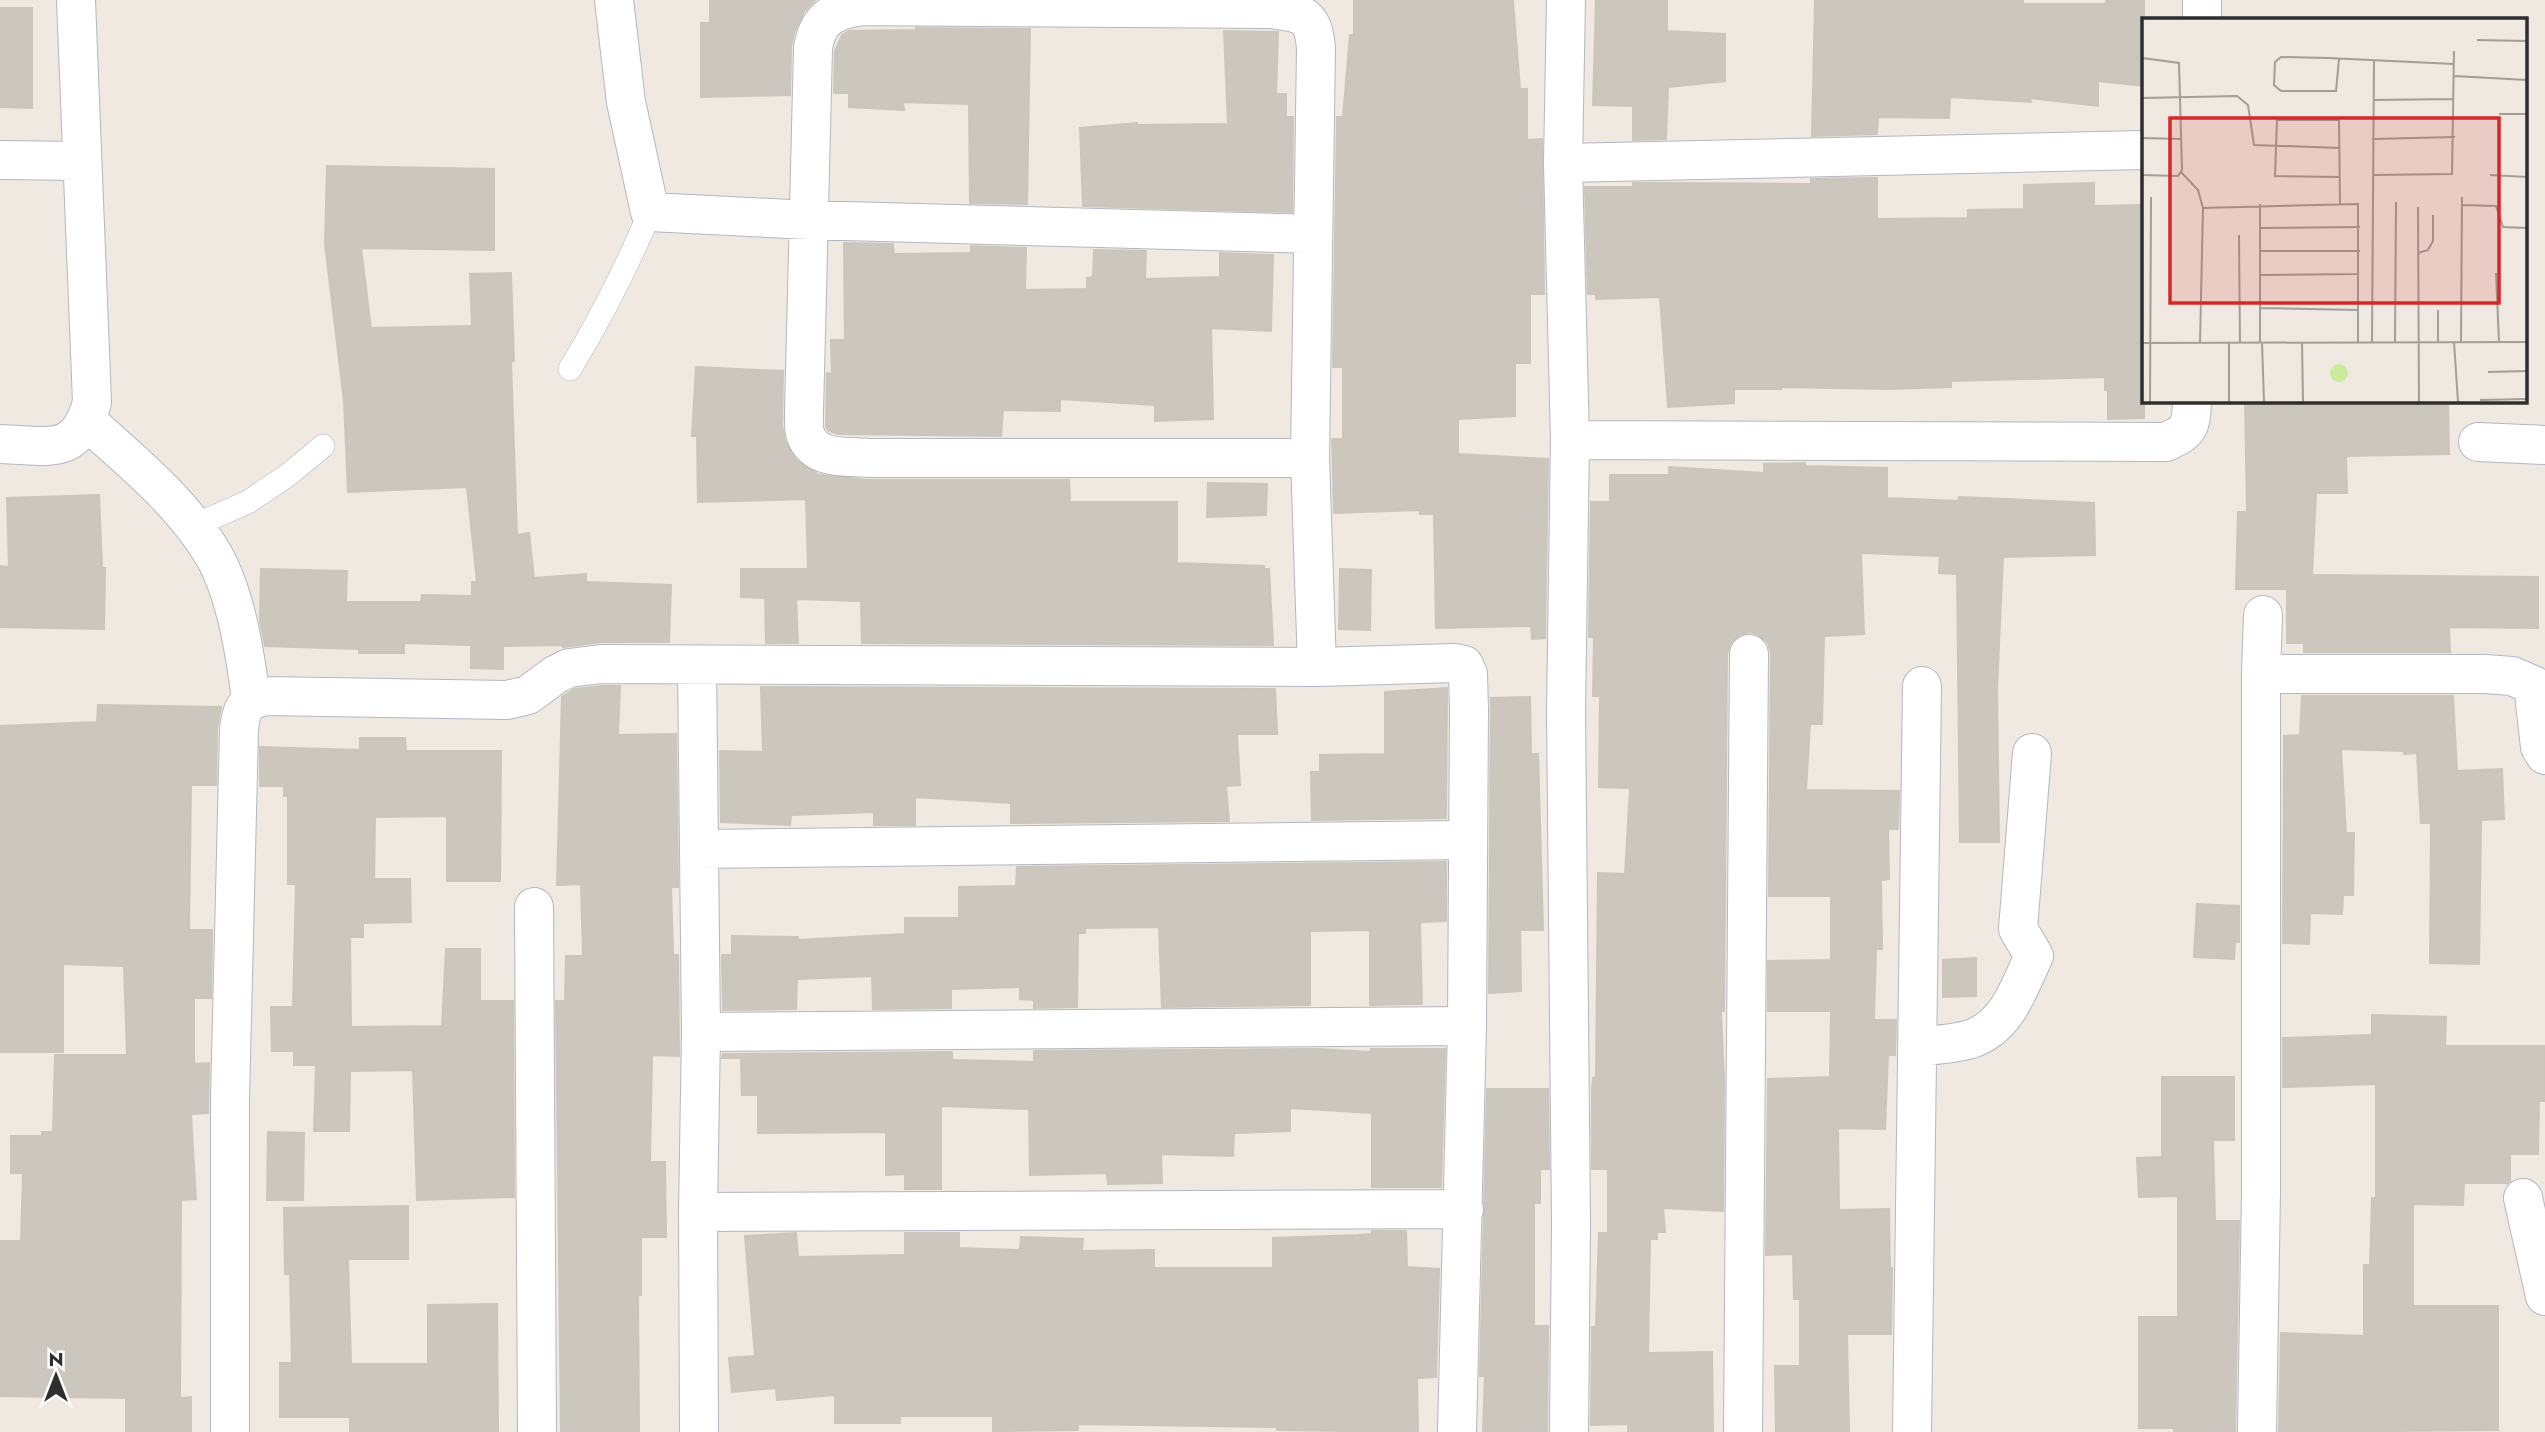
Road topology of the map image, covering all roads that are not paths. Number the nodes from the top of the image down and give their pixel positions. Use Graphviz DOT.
graph roads {
  1 [pos="76,0"];
  2 [pos="614,0"];
  3 [pos="1566,0"];
  4 [pos="2202,0"];
  5 [pos="2202,18"];
  6 [pos="2142,150"];
  7 [pos="0,160"];
  8 [pos="81,161"];
  9 [pos="1563,163"];
  10 [pos="650,212"];
  11 [pos="810,220"];
  12 [pos="1313,234"];
  13 [pos="570,369"];
  14 [pos="2192,402"];
  15 [pos="87,421"];
  16 [pos="1570,440"];
  17 [pos="2478,442"];
  18 [pos="0,444"];
  19 [pos="2545,445"];
  20 [pos="323,446"];
  21 [pos="1310,458"];
  22 [pos="193,526"];
  23 [pos="2263,615"];
  24 [pos="1749,654"];
  25 [pos="697,665"];
  26 [pos="1317,667"];
  27 [pos="2261,674"];
  28 [pos="1922,686"];
  29 [pos="251,699"];
  30 [pos="2032,753"];
  31 [pos="2545,755"];
  32 [pos="1468,840"];
  33 [pos="700,849"];
  34 [pos="534,907"];
  35 [pos="1467,1026"];
  36 [pos="701,1032"];
  37 [pos="1917,1048"];
  38 [pos="2523,1198"];
  39 [pos="1464,1209"];
  40 [pos="698,1212"];
  41 [pos="2545,1296"];
  42 [pos="230,1432"];
  43 [pos="537,1432"];
  44 [pos="699,1432"];
  45 [pos="1457,1432"];
  46 [pos="1569,1432"];
  47 [pos="1743,1432"];
  48 [pos="1912,1432"];
  49 [pos="2257,1432"];
  1 -- 8 [label="street"];
  2 -- 10 [label="street"];
  3 -- 9 [label="street"];
  4 -- 5 [label="street"];
  6 -- 9 [label="street"];
  7 -- 8 [label="street"];
  8 -- 15 [label="street"];
  9 -- 16 [label="street"];
  10 -- 11 [label="street"];
  10 -- 13 [label="lane"];
  11 -- 12 [label="street"];
  11 -- 12 [label="street"];
  11 -- 21 [label="street"];
  12 -- 21 [label="street"];
  14 -- 16 [label="street"];
  15 -- 18 [label="street"];
  15 -- 22 [label="street"];
  16 -- 46 [label="street"];
  17 -- 19 [label="street"];
  20 -- 22 [label="lane"];
  21 -- 26 [label="street"];
  22 -- 29 [label="street"];
  23 -- 27 [label="street"];
  24 -- 47 [label="street"];
  25 -- 26 [label="street"];
  25 -- 29 [label="street"];
  25 -- 33 [label="street"];
  26 -- 32 [label="street"];
  27 -- 31 [label="street"];
  27 -- 49 [label="street"];
  28 -- 37 [label="street"];
  29 -- 42 [label="street"];
  30 -- 37 [label="street"];
  32 -- 33 [label="street"];
  32 -- 35 [label="street"];
  33 -- 36 [label="street"];
  34 -- 43 [label="street"];
  35 -- 36 [label="street"];
  35 -- 39 [label="street"];
  36 -- 40 [label="street"];
  37 -- 48 [label="street"];
  38 -- 41 [label="street"];
  39 -- 40 [label="street"];
  39 -- 45 [label="street"];
  40 -- 44 [label="street"];
}
